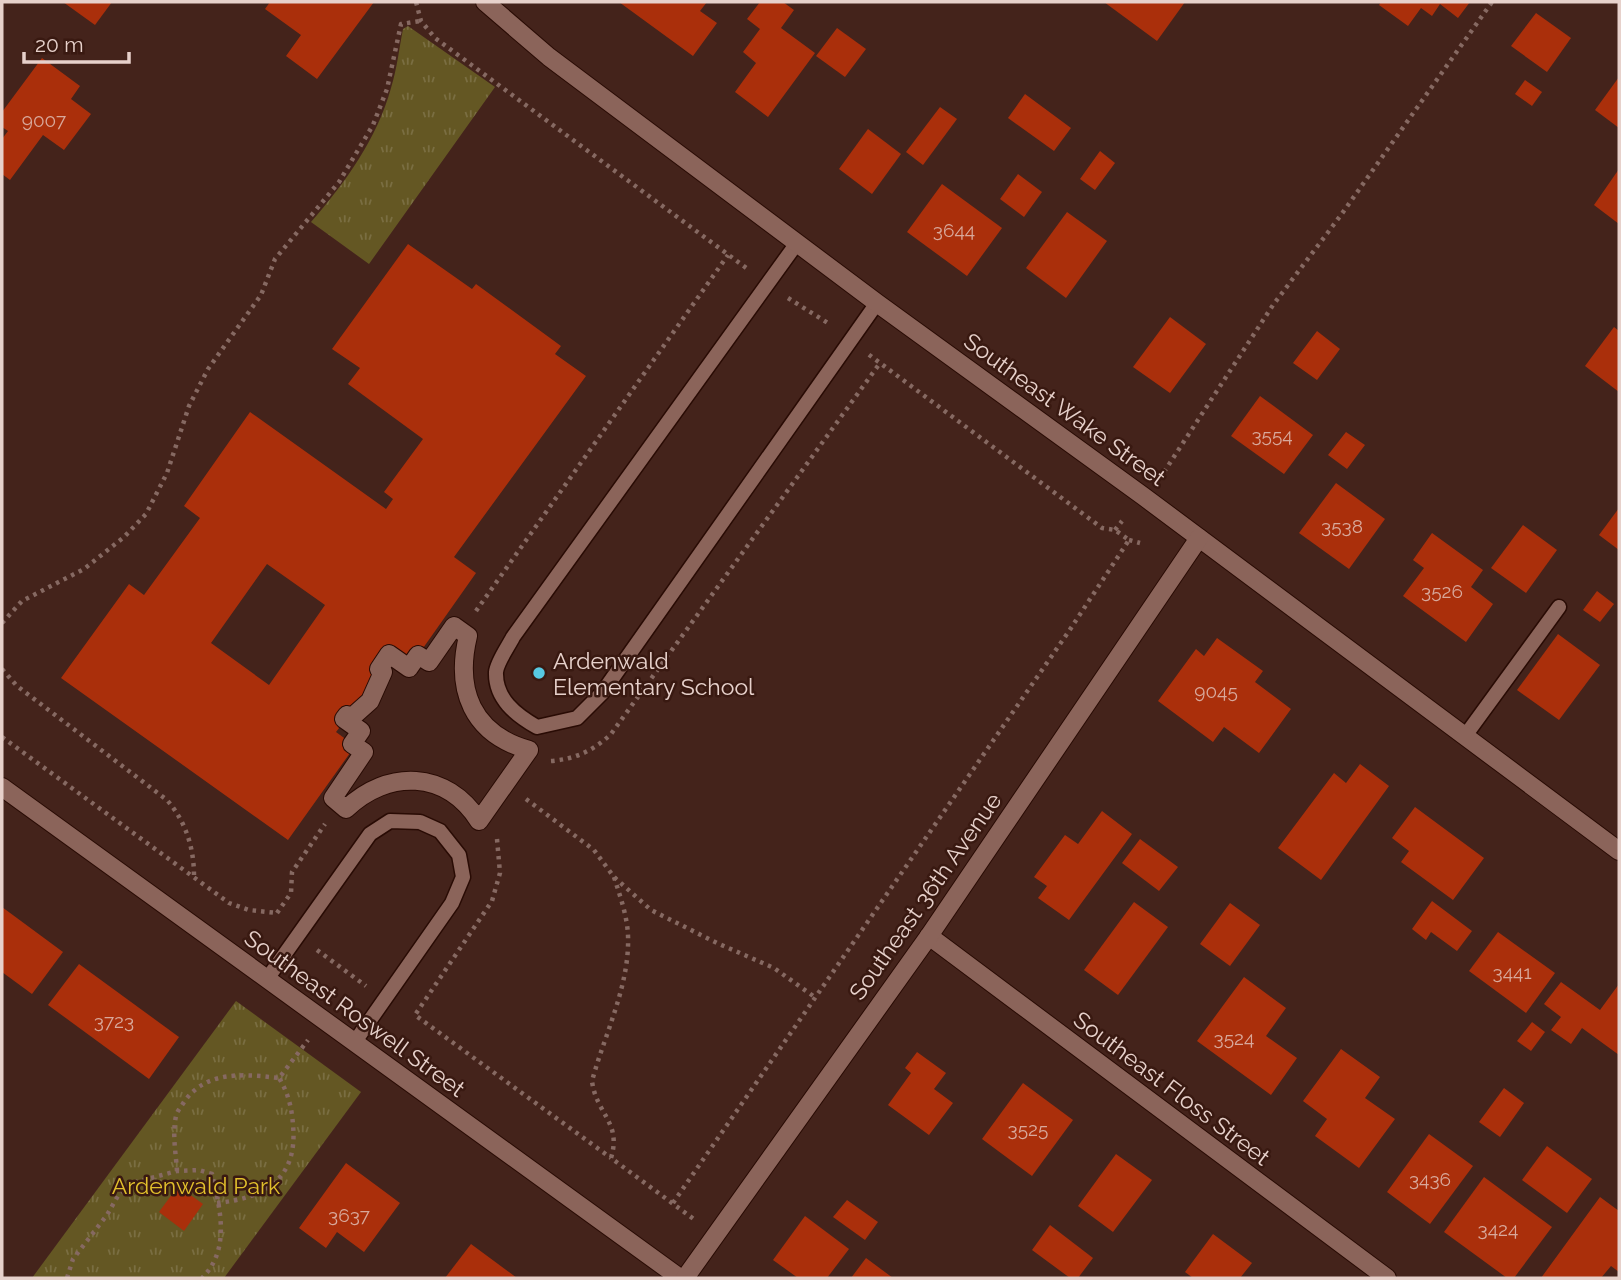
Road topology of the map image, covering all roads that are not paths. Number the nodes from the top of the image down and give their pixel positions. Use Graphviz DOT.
graph roads {
  1 [pos="485,2"];
  2 [pos="797,243"];
  3 [pos="877,303"];
  4 [pos="1199,538"];
  5 [pos="1559,607"];
  6 [pos="1465,736"];
  7 [pos="2,787"];
  8 [pos="485,813"];
  9 [pos="1619,851"];
  10 [pos="929,936"];
  11 [pos="267,979"];
  12 [pos="354,1043"];
  13 [pos="683,1278"];
  14 [pos="1387,1278"];
  1 -- 2 [label="street, Southeast Wake Street"];
  2 -- 3 [label="street, Southeast Wake Street"];
  2 -- 3 [label="lane"];
  3 -- 4 [label="street, Southeast Wake Street"];
  4 -- 6 [label="street, Southeast Wake Street"];
  4 -- 10 [label="street, Southeast 36th Avenue"];
  5 -- 6 [label="lane"];
  6 -- 9 [label="street, Southeast Wake Street"];
  7 -- 11 [label="street, Southeast Roswell Street"];
  8 -- 8 [label="street"];
  10 -- 13 [label="street, Southeast 36th Avenue"];
  10 -- 14 [label="street, Southeast Floss Street"];
  11 -- 12 [label="street, Southeast Roswell Street"];
  11 -- 12 [label="lane"];
  12 -- 13 [label="street, Southeast Roswell Street"];
}
